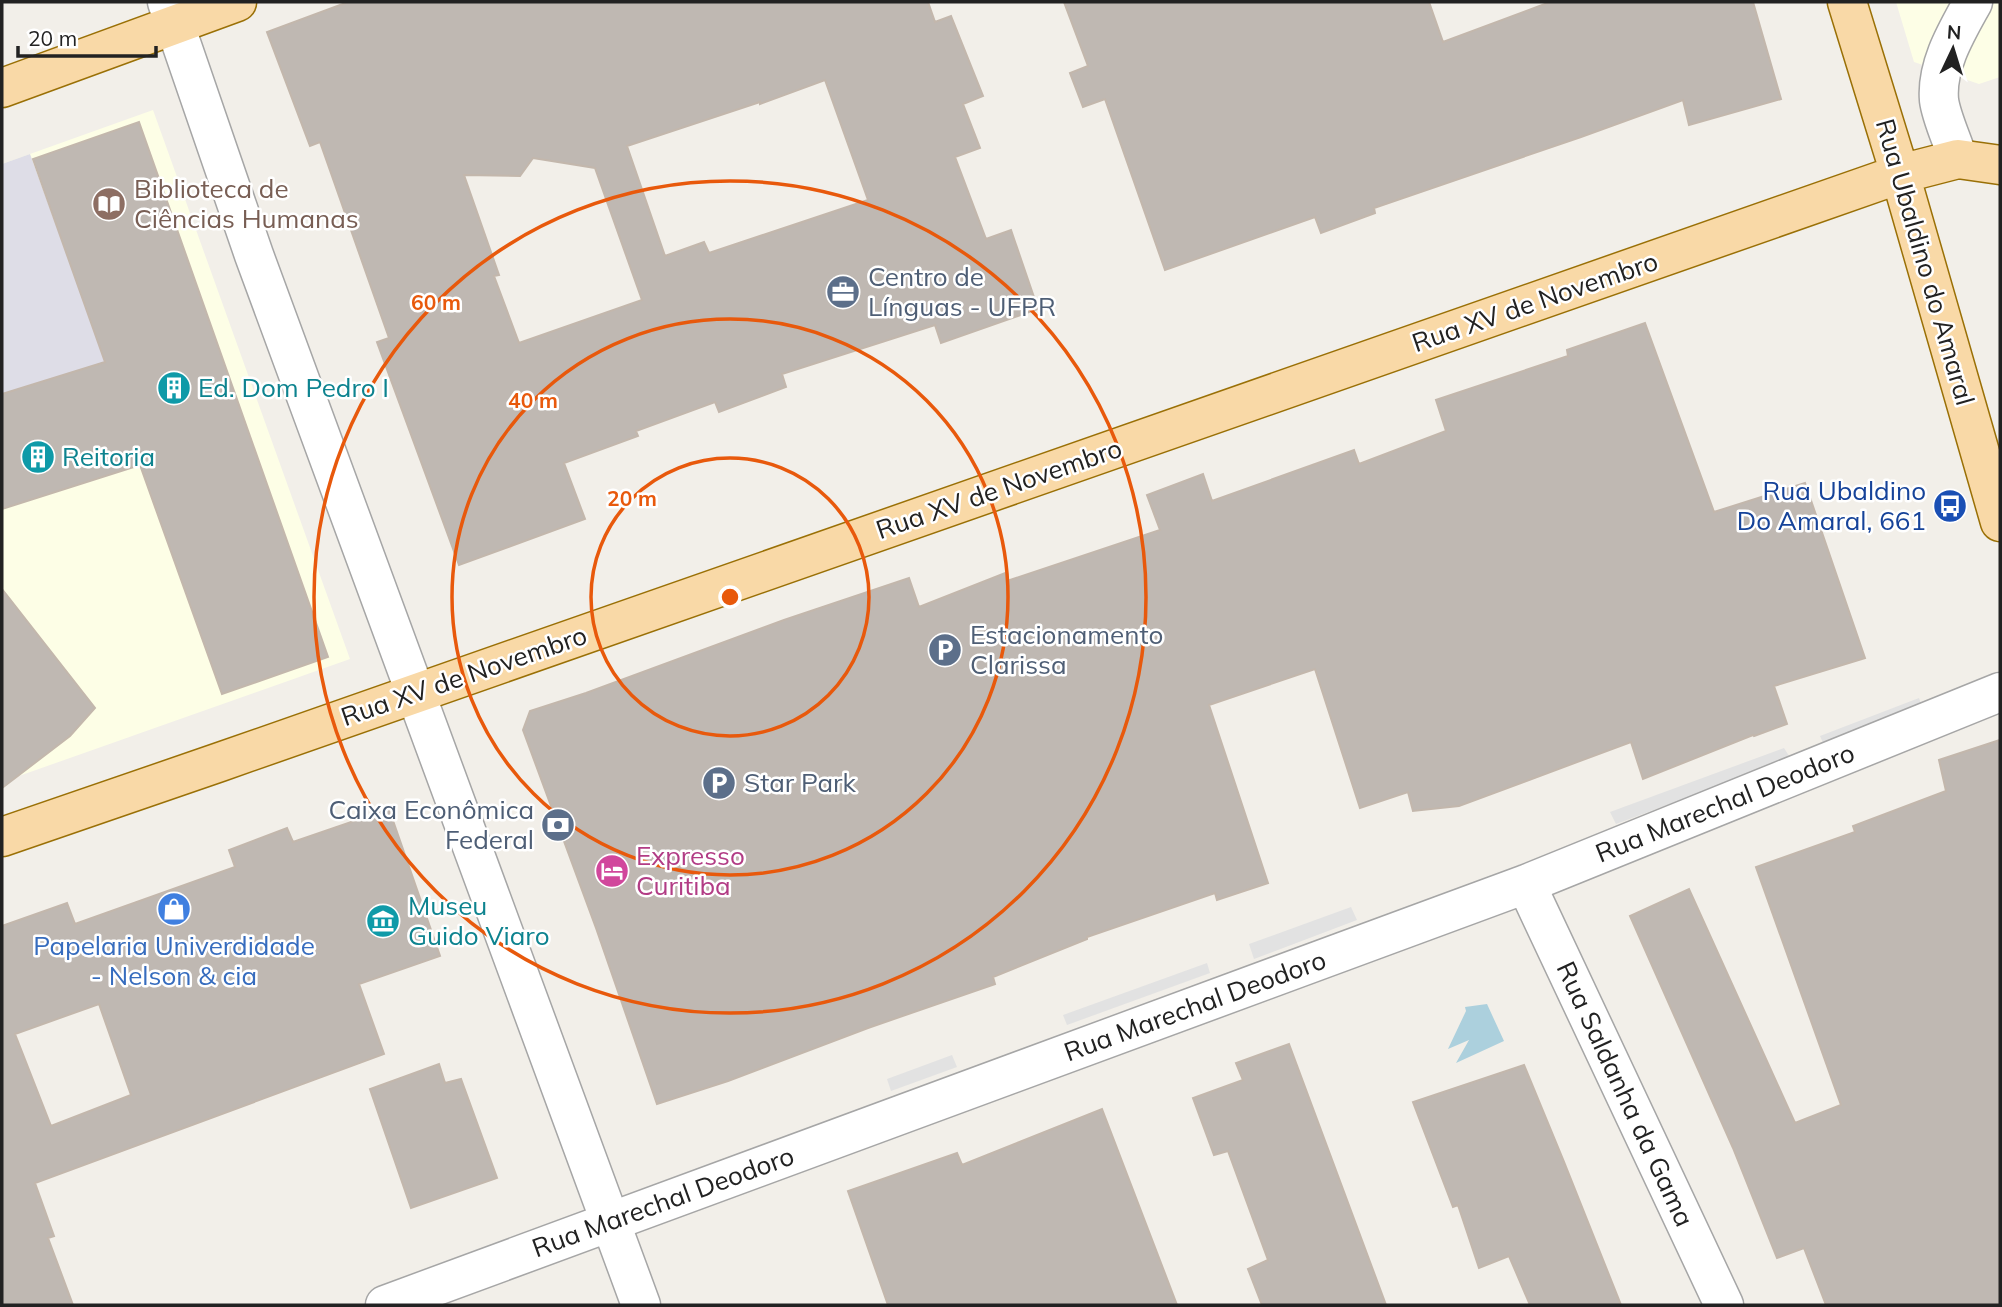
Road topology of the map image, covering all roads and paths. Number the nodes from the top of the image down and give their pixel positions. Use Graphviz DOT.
graph roads {
  1 [pos="237,2"];
  2 [pos="1847,2"];
  3 [pos="1973,2"];
  4 [pos="172,13"];
  5 [pos="2,88"];
  6 [pos="1958,159"];
  7 [pos="2000,165"];
  8 [pos="1900,174"];
  9 [pos="2000,522"];
  10 [pos="2000,692"];
  11 [pos="415,693"];
  12 [pos="2,837"];
  13 [pos="1526,884"];
  14 [pos="610,1222"];
  15 [pos="385,1305"];
  16 [pos="641,1305"];
  17 [pos="1724,1305"];
  1 -- 4 [label="main road"];
  2 -- 8 [label="main road, Rua Ubaldino do Amaral"];
  3 -- 6 [label="street"];
  4 -- 5 [label="main road"];
  4 -- 11 [label="street"];
  6 -- 7 [label="main road, Rua XV de Novembro"];
  6 -- 8 [label="main road, Rua XV de Novembro"];
  8 -- 9 [label="main road, Rua Ubaldino do Amaral"];
  8 -- 11 [label="main road, Rua XV de Novembro"];
  10 -- 13 [label="street, Rua Marechal Deodoro"];
  11 -- 12 [label="main road, Rua XV de Novembro"];
  11 -- 14 [label="street"];
  13 -- 14 [label="street, Rua Marechal Deodoro"];
  13 -- 17 [label="street, Rua Saldanha da Gama"];
  14 -- 15 [label="street, Rua Marechal Deodoro"];
  14 -- 16 [label="street"];
}
